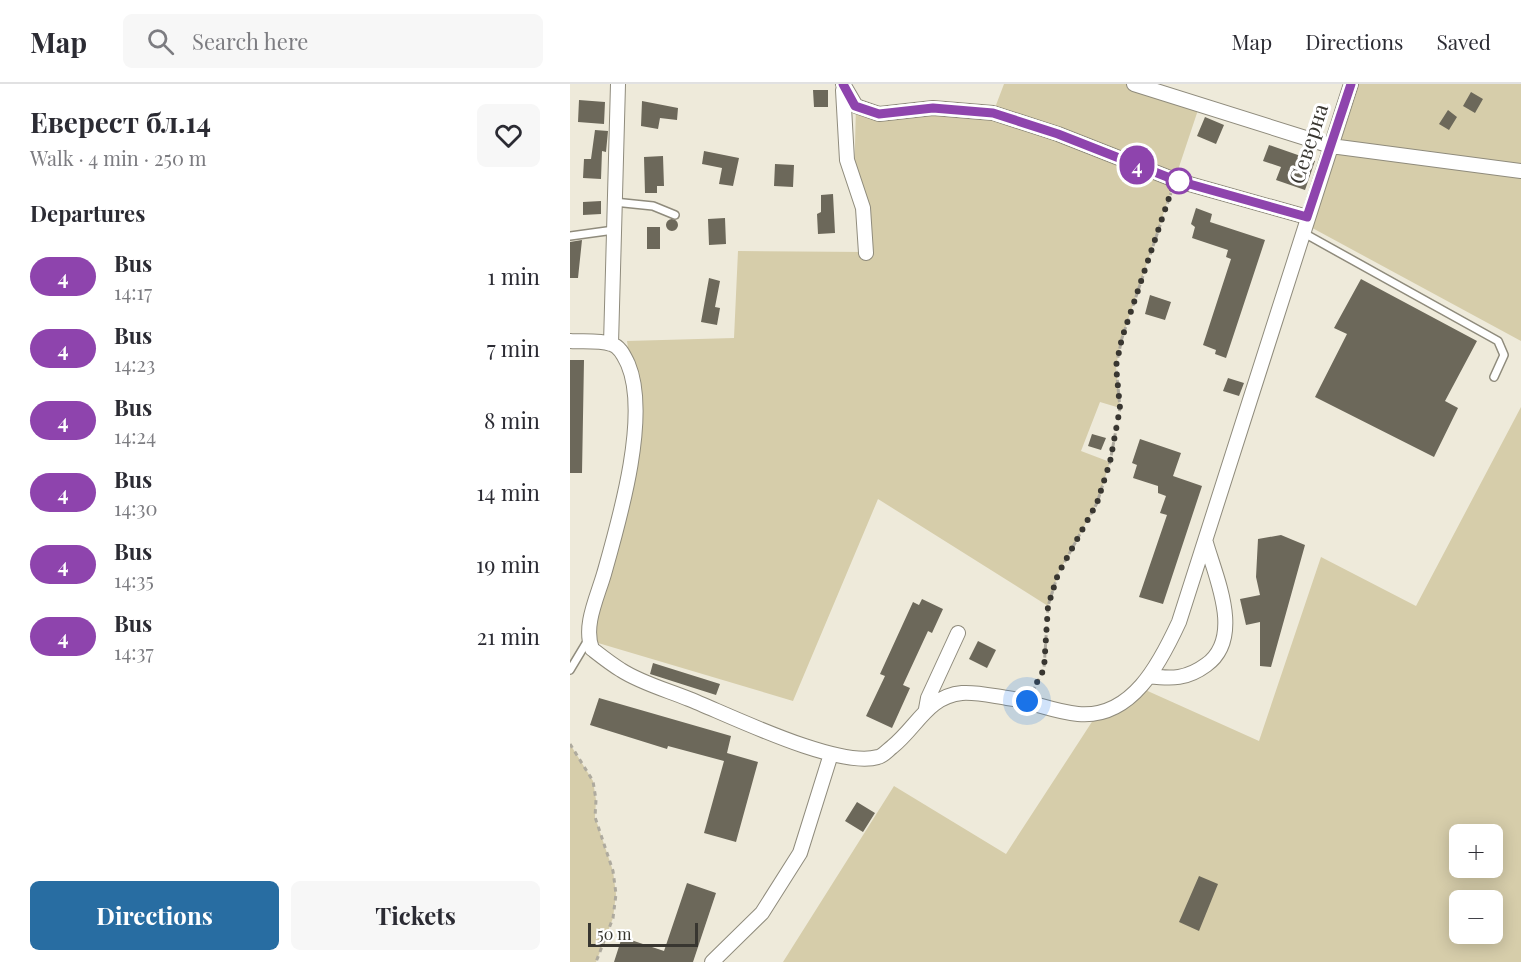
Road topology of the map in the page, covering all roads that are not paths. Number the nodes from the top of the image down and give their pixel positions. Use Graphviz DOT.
graph roads {
  1 [pos="618,84"];
  2 [pos="1134,84"];
  3 [pos="1351,84"];
  4 [pos="843,86"];
  5 [pos="1331,146"];
  6 [pos="1521,171"];
  7 [pos="614,202"];
  8 [pos="675,215"];
  9 [pos="1307,217"];
  10 [pos="614,230"];
  11 [pos="1302,232"];
  12 [pos="570,236"];
  13 [pos="866,252"];
  14 [pos="570,341"];
  15 [pos="611,344"];
  16 [pos="1494,377"];
  17 [pos="1206,543"];
  18 [pos="958,633"];
  19 [pos="588,640"];
  20 [pos="570,670"];
  21 [pos="1149,676"];
  22 [pos="926,709"];
  23 [pos="831,754"];
  24 [pos="712,962"];
  1 -- 7 [label="street"];
  2 -- 5 [label="street"];
  3 -- 5 [label="street, Северна"];
  4 -- 9 [label="street"];
  4 -- 13 [label="street"];
  5 -- 6 [label="street"];
  5 -- 9 [label="street, Северна"];
  7 -- 8 [label="lane"];
  7 -- 10 [label="street"];
  9 -- 11 [label="street, Северна"];
  10 -- 12 [label="lane"];
  10 -- 15 [label="street"];
  11 -- 16 [label="lane"];
  11 -- 17 [label="street, Северна"];
  14 -- 15 [label="street"];
  15 -- 19 [label="street"];
  17 -- 21 [label="street, Северна"];
  17 -- 21 [label="street"];
  18 -- 22 [label="street"];
  19 -- 20 [label="lane"];
  19 -- 23 [label="street"];
  21 -- 22 [label="street, Северна"];
  22 -- 23 [label="street"];
  23 -- 24 [label="street"];
}
